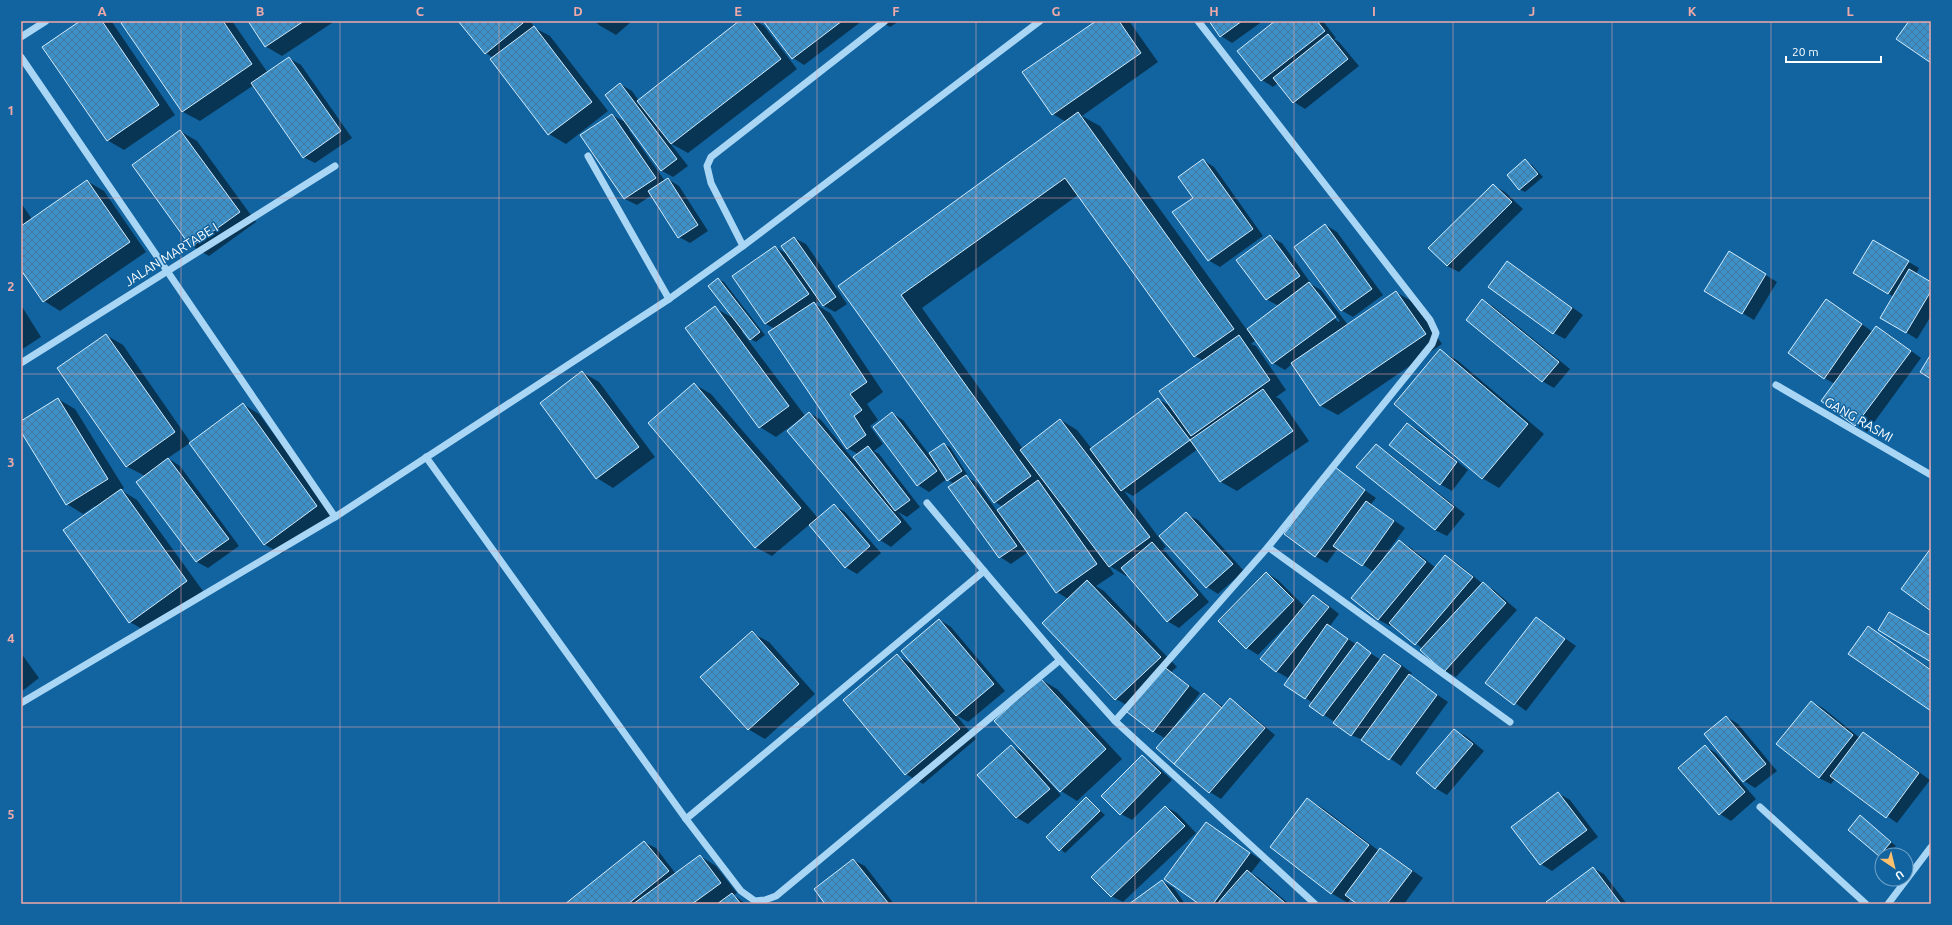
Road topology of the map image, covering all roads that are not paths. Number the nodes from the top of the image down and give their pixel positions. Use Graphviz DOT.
graph roads {
  1 [pos="46,21"];
  2 [pos="885,21"];
  3 [pos="1040,21"];
  4 [pos="1198,21"];
  5 [pos="21,37"];
  6 [pos="21,57"];
  7 [pos="588,156"];
  8 [pos="336,166"];
  9 [pos="743,246"];
  10 [pos="167,270"];
  11 [pos="669,299"];
  12 [pos="21,363"];
  13 [pos="1776,385"];
  14 [pos="426,457"];
  15 [pos="1931,475"];
  16 [pos="927,503"];
  17 [pos="335,517"];
  18 [pos="1268,547"];
  19 [pos="984,571"];
  20 [pos="1060,660"];
  21 [pos="21,703"];
  22 [pos="1115,721"];
  23 [pos="1510,722"];
  24 [pos="1760,807"];
  25 [pos="686,819"];
  26 [pos="1930,851"];
  27 [pos="1315,904"];
  28 [pos="1866,904"];
  29 [pos="1888,904"];
  1 -- 5 [label="street"];
  2 -- 9 [label="street"];
  3 -- 9 [label="street"];
  4 -- 18 [label="street"];
  6 -- 10 [label="street"];
  7 -- 11 [label="street"];
  8 -- 10 [label="street, JALAN MARTABE I"];
  9 -- 11 [label="street"];
  10 -- 12 [label="street, JALAN MARTABE I"];
  10 -- 17 [label="street"];
  11 -- 14 [label="street"];
  13 -- 15 [label="street, GANG RASMI"];
  14 -- 17 [label="street"];
  14 -- 25 [label="street"];
  16 -- 19 [label="street"];
  17 -- 21 [label="street"];
  18 -- 22 [label="street"];
  18 -- 23 [label="street"];
  19 -- 20 [label="street"];
  19 -- 25 [label="street"];
  20 -- 22 [label="street"];
  20 -- 25 [label="street"];
  22 -- 27 [label="street"];
  24 -- 28 [label="street"];
  26 -- 29 [label="street"];
}
